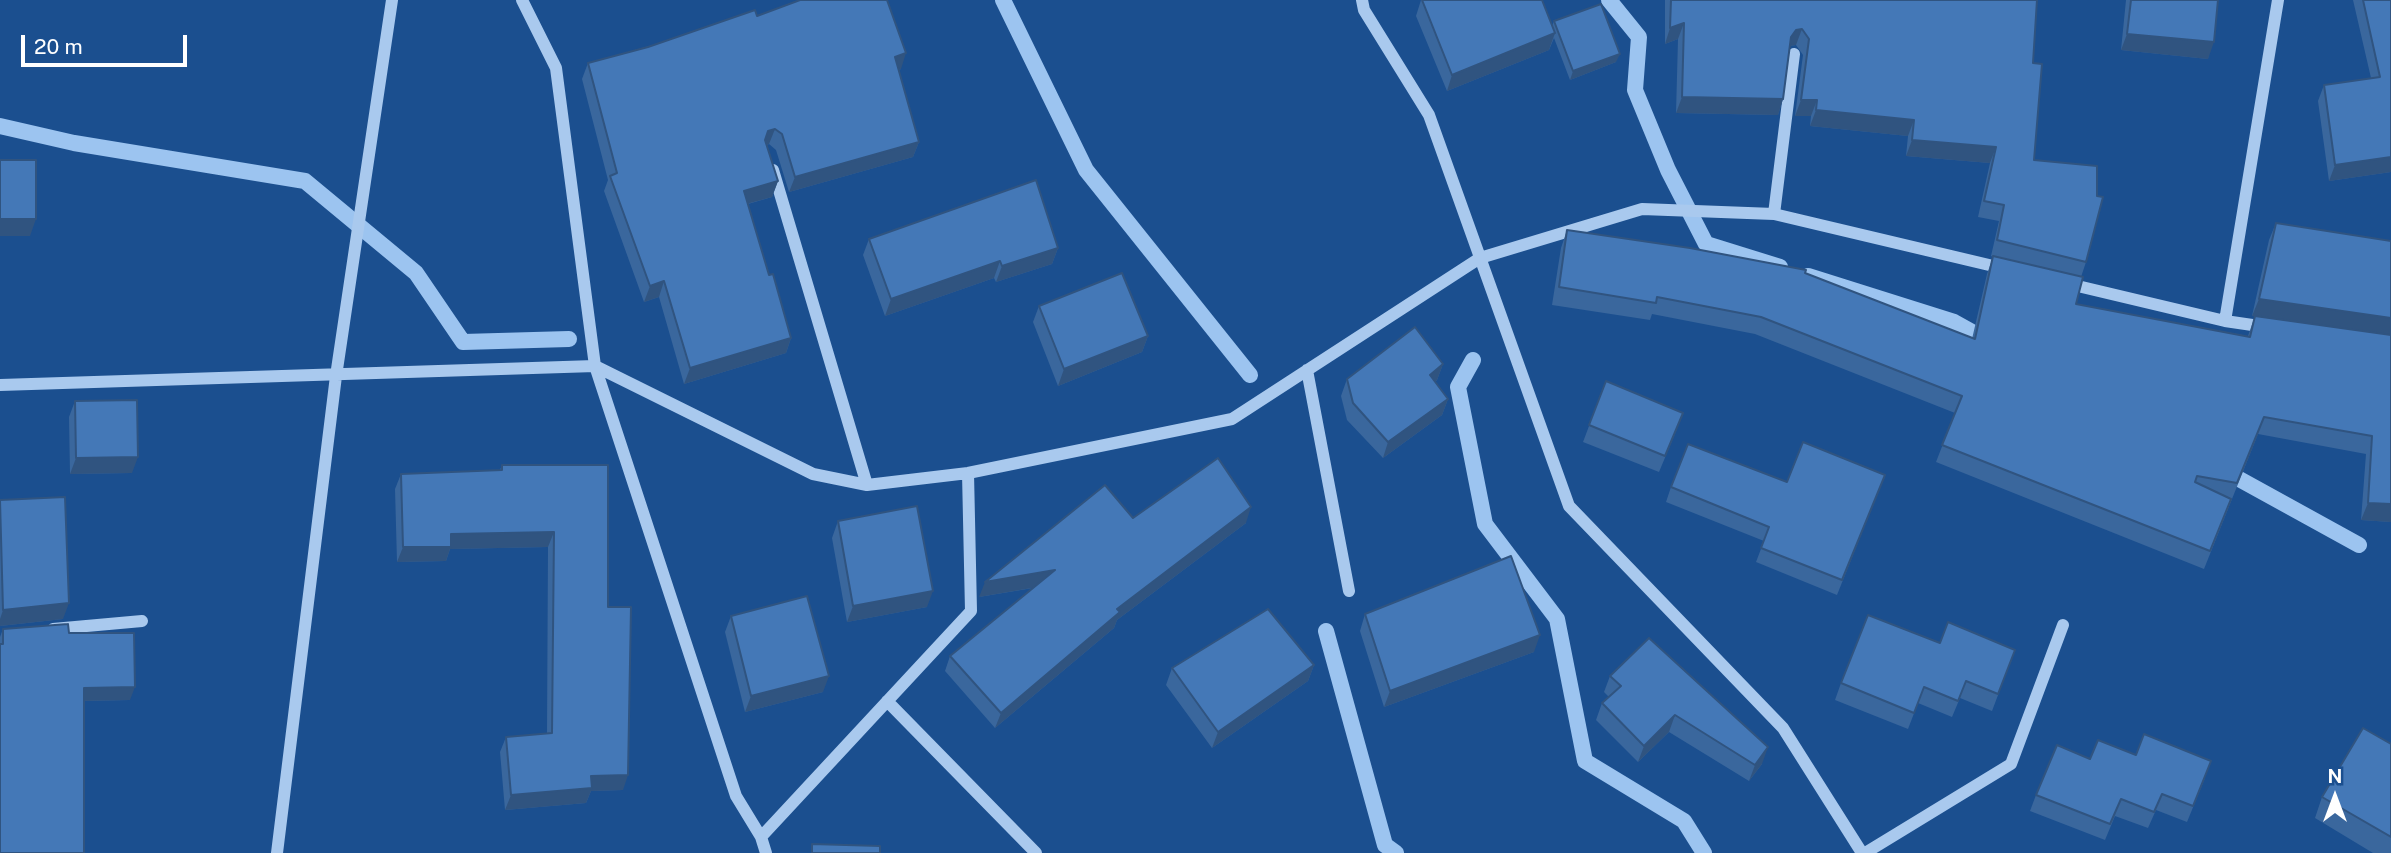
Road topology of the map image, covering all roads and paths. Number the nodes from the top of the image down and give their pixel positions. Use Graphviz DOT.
graph roads {
  1 [pos="392,0"];
  2 [pos="522,0"];
  3 [pos="1362,0"];
  4 [pos="2278,0"];
  5 [pos="1794,54"];
  6 [pos="768,153"];
  7 [pos="1774,214"];
  8 [pos="1480,258"];
  9 [pos="2026,274"];
  10 [pos="2053,280"];
  11 [pos="2225,321"];
  12 [pos="2281,329"];
  13 [pos="595,366"];
  14 [pos="1307,370"];
  15 [pos="335,376"];
  16 [pos="0,385"];
  17 [pos="968,473"];
  18 [pos="867,485"];
  19 [pos="1349,591"];
  20 [pos="142,621"];
  21 [pos="2063,625"];
  22 [pos="39,631"];
  23 [pos="887,701"];
  24 [pos="761,837"];
  25 [pos="277,853"];
  26 [pos="766,853"];
  27 [pos="1036,853"];
  28 [pos="1864,853"];
  1 -- 15 [label="street"];
  2 -- 13 [label="street"];
  3 -- 8 [label="street"];
  4 -- 11 [label="street"];
  5 -- 7 [label="street"];
  6 -- 18 [label="street"];
  7 -- 8 [label="street"];
  7 -- 9 [label="street"];
  8 -- 14 [label="street"];
  8 -- 28 [label="street"];
  10 -- 11 [label="street"];
  11 -- 12 [label="street"];
  13 -- 15 [label="street"];
  13 -- 18 [label="street"];
  13 -- 24 [label="street"];
  14 -- 17 [label="street"];
  14 -- 19 [label="street"];
  15 -- 16 [label="street"];
  15 -- 25 [label="street"];
  17 -- 18 [label="street"];
  17 -- 23 [label="street"];
  20 -- 22 [label="street"];
  21 -- 28 [label="street"];
  23 -- 24 [label="street"];
  23 -- 27 [label="street"];
  24 -- 26 [label="street"];
}
